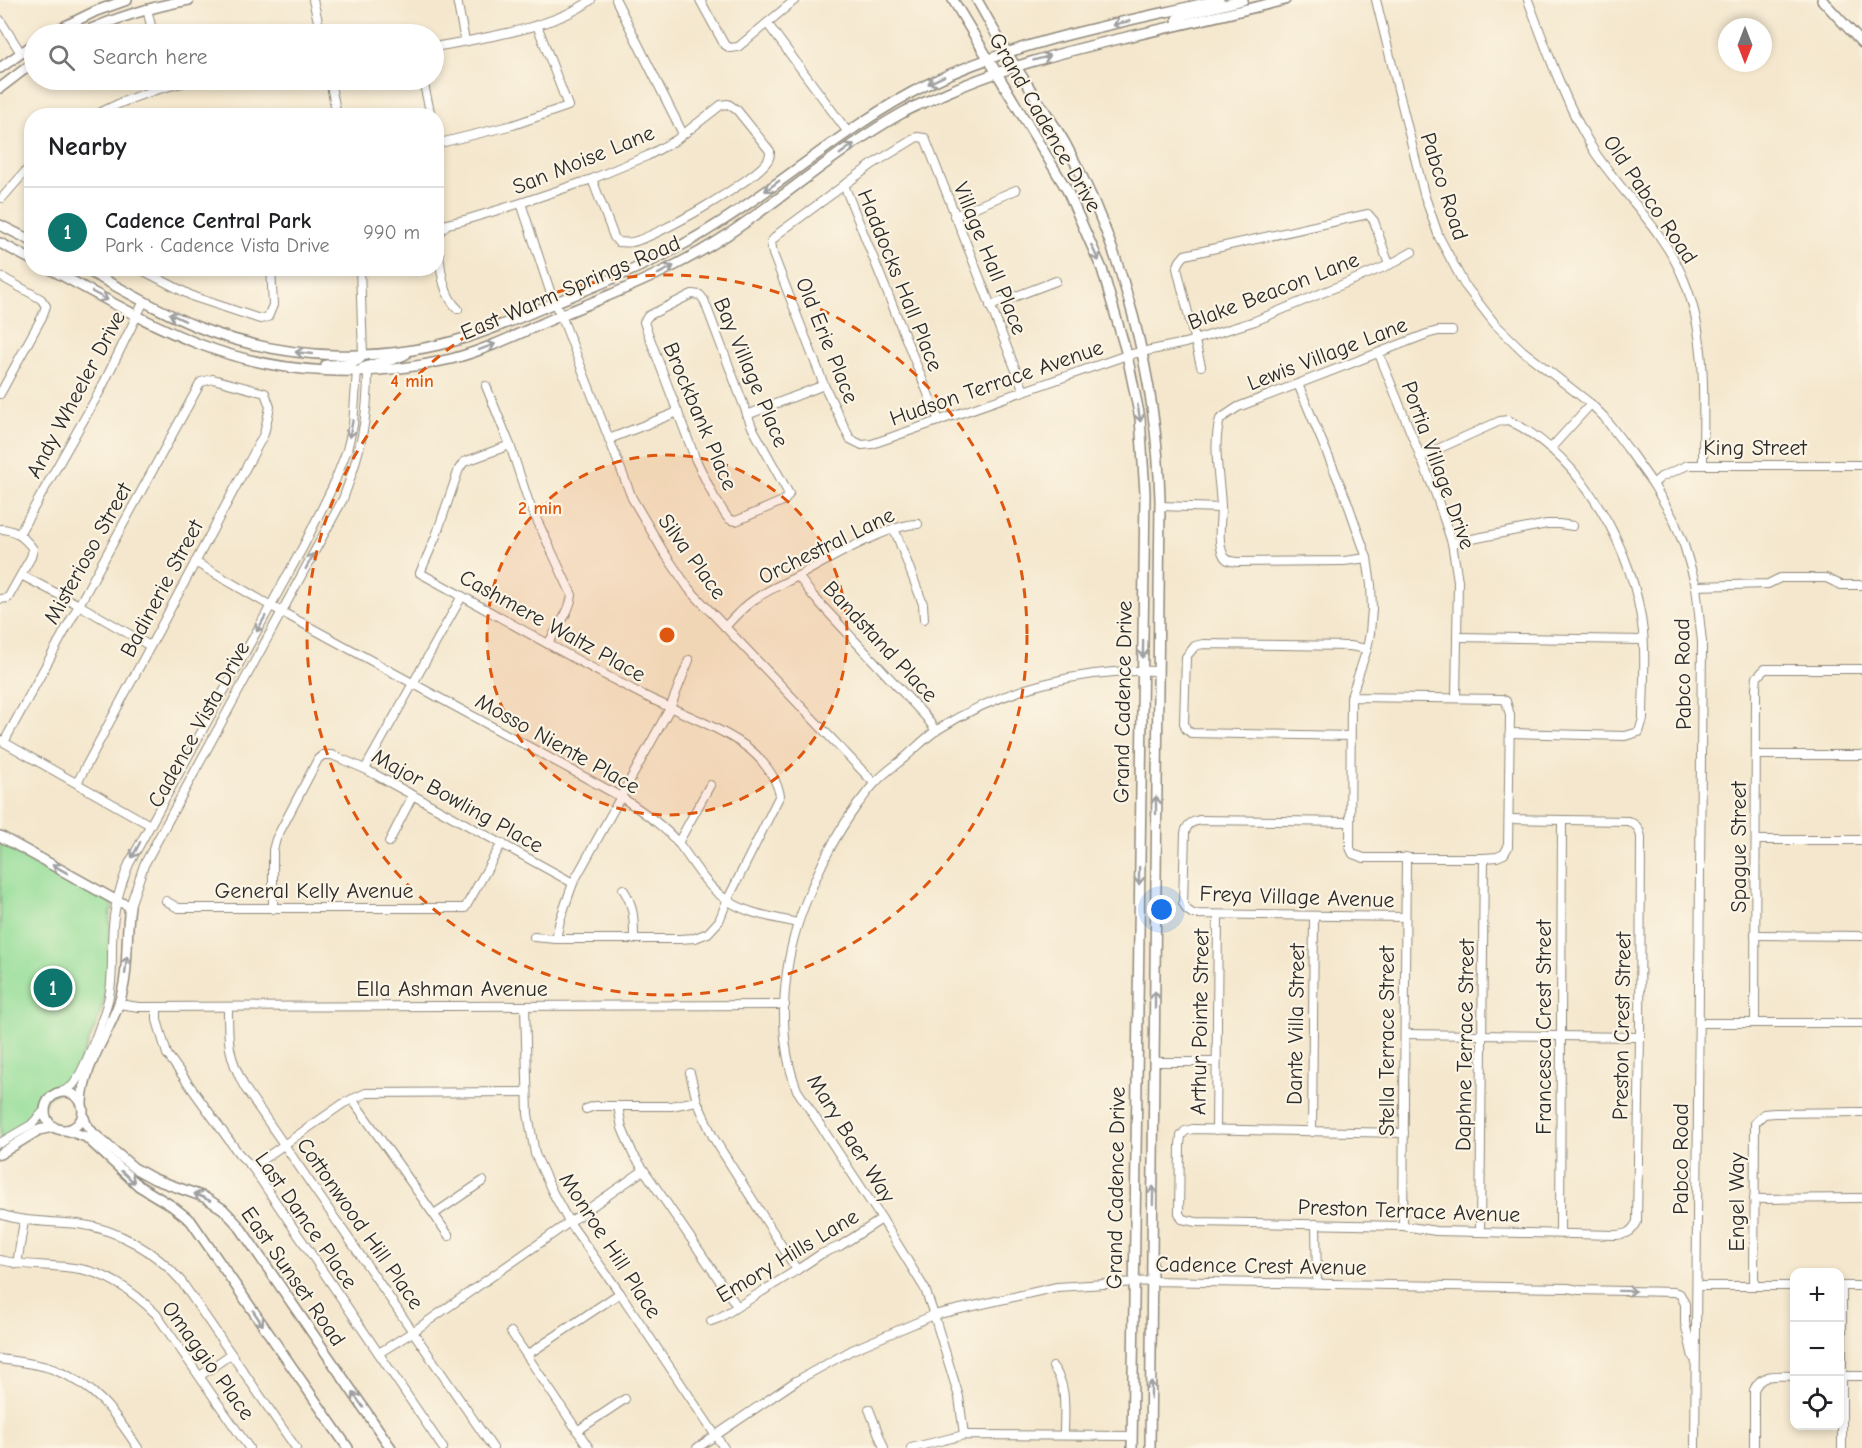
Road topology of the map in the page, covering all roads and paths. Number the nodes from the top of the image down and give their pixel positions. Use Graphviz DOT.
graph roads {
  1 [pos="127,0"];
  2 [pos="189,0"];
  3 [pos="313,0"];
  4 [pos="457,0"];
  5 [pos="591,0"];
  6 [pos="616,0"];
  7 [pos="700,0"];
  8 [pos="795,0"];
  9 [pos="953,0"];
  10 [pos="977,0"];
  11 [pos="1220,0"];
  12 [pos="1243,0"];
  13 [pos="1285,0"];
  14 [pos="1376,0"];
  15 [pos="1528,0"];
  16 [pos="1822,0"];
  17 [pos="147,9"];
  18 [pos="767,23"];
  19 [pos="70,24"];
  20 [pos="103,24"];
  21 [pos="151,24"];
  22 [pos="319,24"];
  23 [pos="537,25"];
  24 [pos="1,26"];
  25 [pos="1178,26"];
  26 [pos="465,41"];
  27 [pos="1862,43"];
  28 [pos="444,45"];
  29 [pos="24,51"];
  30 [pos="1006,52"];
  31 [pos="21,53"];
  32 [pos="988,58"];
  33 [pos="1016,66"];
  34 [pos="0,68"];
  35 [pos="24,70"];
  36 [pos="997,73"];
  37 [pos="0,88"];
  38 [pos="148,90"];
  39 [pos="332,90"];
  40 [pos="425,90"];
  41 [pos="109,108"];
  42 [pos="336,108"];
  43 [pos="429,108"];
  44 [pos="847,131"];
  45 [pos="683,134"];
  46 [pos="444,141"];
  47 [pos="24,173"];
  48 [pos="592,179"];
  49 [pos="844,185"];
  50 [pos="1016,190"];
  51 [pos="2,198"];
  52 [pos="521,203"];
  53 [pos="954,216"];
  54 [pos="0,225"];
  55 [pos="444,226"];
  56 [pos="24,237"];
  57 [pos="0,243"];
  58 [pos="1412,252"];
  59 [pos="24,256"];
  60 [pos="1389,265"];
  61 [pos="0,276"];
  62 [pos="63,276"];
  63 [pos="98,276"];
  64 [pos="153,276"];
  65 [pos="271,276"];
  66 [pos="360,276"];
  67 [pos="443,276"];
  68 [pos="1056,280"];
  69 [pos="144,301"];
  70 [pos="554,303"];
  71 [pos="990,306"];
  72 [pos="458,309"];
  73 [pos="138,315"];
  74 [pos="561,315"];
  75 [pos="644,322"];
  76 [pos="1452,331"];
  77 [pos="1193,340"];
  78 [pos="413,350"];
  79 [pos="1142,351"];
  80 [pos="1379,354"];
  81 [pos="1127,355"];
  82 [pos="363,356"];
  83 [pos="1201,366"];
  84 [pos="291,368"];
  85 [pos="357,371"];
  86 [pos="368,371"];
  87 [pos="201,382"];
  88 [pos="1298,384"];
  89 [pos="824,385"];
  90 [pos="486,386"];
  91 [pos="1024,391"];
  92 [pos="0,394"];
  93 [pos="1591,404"];
  94 [pos="678,412"];
  95 [pos="747,415"];
  96 [pos="939,421"];
  97 [pos="609,439"];
  98 [pos="510,445"];
  99 [pos="862,445"];
  100 [pos="1551,448"];
  101 [pos="1420,457"];
  102 [pos="1703,464"];
  103 [pos="1862,465"];
  104 [pos="1653,484"];
  105 [pos="789,494"];
  106 [pos="1160,506"];
  107 [pos="1221,508"];
  108 [pos="918,524"];
  109 [pos="1573,526"];
  110 [pos="894,528"];
  111 [pos="0,529"];
  112 [pos="19,534"];
  113 [pos="1452,543"];
  114 [pos="1367,558"];
  115 [pos="195,562"];
  116 [pos="21,575"];
  117 [pos="798,576"];
  118 [pos="1862,585"];
  119 [pos="1696,586"];
  120 [pos="462,596"];
  121 [pos="0,599"];
  122 [pos="79,605"];
  123 [pos="271,606"];
  124 [pos="282,612"];
  125 [pos="924,619"];
  126 [pos="725,627"];
  127 [pos="1457,636"];
  128 [pos="1643,640"];
  129 [pos="548,644"];
  130 [pos="150,646"];
  131 [pos="1367,650"];
  132 [pos="689,660"];
  133 [pos="1862,669"];
  134 [pos="1143,671"];
  135 [pos="1157,671"];
  136 [pos="413,683"];
  137 [pos="1351,697"];
  138 [pos="1456,698"];
  139 [pos="670,708"];
  140 [pos="936,731"];
  141 [pos="1510,733"];
  142 [pos="1350,736"];
  143 [pos="2,741"];
  144 [pos="1756,755"];
  145 [pos="1862,755"];
  146 [pos="365,769"];
  147 [pos="77,783"];
  148 [pos="874,783"];
  149 [pos="710,786"];
  150 [pos="413,795"];
  151 [pos="621,797"];
  152 [pos="1509,819"];
  153 [pos="1562,820"];
  154 [pos="1349,822"];
  155 [pos="150,825"];
  156 [pos="0,836"];
  157 [pos="1756,840"];
  158 [pos="1862,840"];
  159 [pos="389,842"];
  160 [pos="502,843"];
  161 [pos="678,843"];
  162 [pos="1406,857"];
  163 [pos="1484,858"];
  164 [pos="573,883"];
  165 [pos="622,889"];
  166 [pos="117,901"];
  167 [pos="166,901"];
  168 [pos="727,901"];
  169 [pos="130,906"];
  170 [pos="273,909"];
  171 [pos="1218,915"];
  172 [pos="1314,916"];
  173 [pos="1405,917"];
  174 [pos="797,923"];
  175 [pos="1755,935"];
  176 [pos="1862,936"];
  177 [pos="534,937"];
  178 [pos="556,939"];
  179 [pos="634,939"];
  180 [pos="118,1004"];
  181 [pos="785,1005"];
  182 [pos="525,1006"];
  183 [pos="157,1007"];
  184 [pos="228,1007"];
  185 [pos="1699,1023"];
  186 [pos="1755,1023"];
  187 [pos="1862,1023"];
  188 [pos="1405,1034"];
  189 [pos="1482,1035"];
  190 [pos="1562,1036"];
  191 [pos="1640,1037"];
  192 [pos="1155,1062"];
  193 [pos="1216,1062"];
  194 [pos="690,1073"];
  195 [pos="61,1092"];
  196 [pos="527,1092"];
  197 [pos="352,1099"];
  198 [pos="697,1101"];
  199 [pos="82,1103"];
  200 [pos="618,1106"];
  201 [pos="586,1109"];
  202 [pos="45,1110"];
  203 [pos="1862,1112"];
  204 [pos="83,1115"];
  205 [pos="53,1127"];
  206 [pos="66,1130"];
  207 [pos="1216,1130"];
  208 [pos="1312,1132"];
  209 [pos="1404,1133"];
  210 [pos="0,1143"];
  211 [pos="285,1144"];
  212 [pos="0,1154"];
  213 [pos="252,1167"];
  214 [pos="644,1170"];
  215 [pos="483,1181"];
  216 [pos="1754,1198"];
  217 [pos="1862,1198"];
  218 [pos="0,1214"];
  219 [pos="434,1214"];
  220 [pos="882,1219"];
  221 [pos="24,1221"];
  222 [pos="569,1222"];
  223 [pos="1316,1224"];
  224 [pos="1403,1226"];
  225 [pos="1633,1229"];
  226 [pos="1480,1232"];
  227 [pos="1560,1233"];
  228 [pos="449,1236"];
  229 [pos="0,1260"];
  230 [pos="16,1264"];
  231 [pos="797,1270"];
  232 [pos="1134,1281"];
  233 [pos="1152,1281"];
  234 [pos="1317,1283"];
  235 [pos="1696,1286"];
  236 [pos="1754,1286"];
  237 [pos="1790,1286"];
  238 [pos="1844,1286"];
  239 [pos="1862,1286"];
  240 [pos="620,1293"];
  241 [pos="737,1306"];
  242 [pos="934,1315"];
  243 [pos="711,1321"];
  244 [pos="414,1331"];
  245 [pos="511,1332"];
  246 [pos="378,1353"];
  247 [pos="231,1354"];
  248 [pos="527,1355"];
  249 [pos="0,1359"];
  250 [pos="1053,1367"];
  251 [pos="1696,1367"];
  252 [pos="200,1376"];
  253 [pos="1790,1376"];
  254 [pos="1844,1376"];
  255 [pos="1862,1376"];
  256 [pos="625,1399"];
  257 [pos="869,1409"];
  258 [pos="1842,1430"];
  259 [pos="578,1431"];
  260 [pos="1064,1434"];
  261 [pos="715,1435"];
  262 [pos="964,1435"];
  263 [pos="1132,1436"];
  264 [pos="138,1448"];
  265 [pos="249,1448"];
  266 [pos="296,1448"];
  267 [pos="348,1448"];
  268 [pos="391,1448"];
  269 [pos="443,1448"];
  270 [pos="493,1448"];
  271 [pos="589,1448"];
  272 [pos="696,1448"];
  273 [pos="724,1448"];
  274 [pos="884,1448"];
  275 [pos="911,1448"];
  276 [pos="1132,1448"];
  277 [pos="1150,1448"];
  278 [pos="1695,1448"];
  279 [pos="1754,1448"];
  280 [pos="1842,1448"];
  1 -- 19 [label="main road"];
  2 -- 17 [label="main road"];
  3 -- 22 [label="street"];
  4 -- 26 [label="street"];
  5 -- 23 [label="street"];
  6 -- 45 [label="street"];
  7 -- 18 [label="street"];
  8 -- 18 [label="street"];
  9 -- 32 [label="main road, Grand Cadence Drive"];
  10 -- 30 [label="main road, Grand Cadence Drive"];
  11 -- 30 [label="main road, East Warm Springs Road, one-way"];
  12 -- 25 [label="main road"];
  13 -- 25 [label="main road, East Warm Springs Road"];
  14 -- 93 [label="street, Pabco Road"];
  15 -- 102 [label="street, Old Pabco Road"];
  16 -- 27 [label="main road"];
  17 -- 20 [label="main road"];
  17 -- 21 [label="street"];
  18 -- 44 [label="street"];
  23 -- 26 [label="street"];
  23 -- 46 [label="street"];
  24 -- 31 [label="street"];
  33 -- 25 [label="main road, East Warm Springs Road, one-way"];
  26 -- 28 [label="street"];
  29 -- 31 [label="main road"];
  30 -- 32 [label="main road, East Warm Springs Road"];
  30 -- 33 [label="main road, Grand Cadence Drive"];
  31 -- 34 [label="main road"];
  32 -- 36 [label="main road, Grand Cadence Drive"];
  32 -- 44 [label="main road, East Warm Springs Road, one-way"];
  33 -- 36 [label="main road, East Warm Springs Road"];
  33 -- 79 [label="main road, Grand Cadence Drive"];
  35 -- 37 [label="main road"];
  74 -- 36 [label="main road, East Warm Springs Road, one-way"];
  36 -- 81 [label="main road, Grand Cadence Drive, one-way"];
  38 -- 41 [label="street"];
  39 -- 42 [label="street"];
  40 -- 43 [label="street"];
  44 -- 70 [label="main road, East Warm Springs Road, one-way"];
  45 -- 48 [label="street, San Moise Lane"];
  45 -- 48 [label="street, San Moise Lane"];
  47 -- 51 [label="street"];
  48 -- 52 [label="street, San Moise Lane"];
  49 -- 53 [label="street, Village Hall Place"];
  49 -- 89 [label="street, Old Erie Place"];
  49 -- 96 [label="street, Haddocks Hall Place"];
  50 -- 53 [label="street"];
  52 -- 55 [label="street, San Moise Lane"];
  52 -- 70 [label="street, Silva Place"];
  53 -- 71 [label="street, Village Hall Place"];
  54 -- 56 [label="main road"];
  57 -- 59 [label="main road"];
  58 -- 60 [label="street, Blake Beacon Lane"];
  60 -- 77 [label="street, Blake Beacon Lane"];
  60 -- 77 [label="street"];
  61 -- 92 [label="street"];
  62 -- 73 [label="main road, East Warm Springs Road, one-way"];
  63 -- 69 [label="main road, East Warm Springs Road"];
  64 -- 65 [label="street"];
  66 -- 82 [label="street"];
  67 -- 72 [label="street, San Moise Lane"];
  68 -- 71 [label="street"];
  69 -- 73 [label="street, Andy Wheeler Drive"];
  82 -- 69 [label="main road, East Warm Springs Road, one-way"];
  70 -- 74 [label="street, Silva Place"];
  70 -- 78 [label="main road, East Warm Springs Road"];
  71 -- 91 [label="street, Village Hall Place"];
  73 -- 84 [label="main road, East Warm Springs Road"];
  73 -- 112 [label="street, Andy Wheeler Drive"];
  86 -- 74 [label="main road, East Warm Springs Road, one-way"];
  74 -- 97 [label="street, Silva Place"];
  75 -- 94 [label="street, Brockbank Place"];
  75 -- 95 [label="street, Bay Village Place"];
  76 -- 80 [label="street, Lewis Village Lane"];
  77 -- 79 [label="street, Blake Beacon Lane"];
  77 -- 83 [label="street"];
  78 -- 82 [label="main road, East Warm Springs Road"];
  78 -- 85 [label="main road"];
  79 -- 81 [label="street, Hudson Terrace Avenue"];
  79 -- 106 [label="main road, Grand Cadence Drive"];
  80 -- 88 [label="street, Lewis Village Lane"];
  80 -- 101 [label="street, Portia Village Drive"];
  81 -- 91 [label="street, Hudson Terrace Avenue"];
  81 -- 134 [label="main road, Grand Cadence Drive, one-way"];
  82 -- 84 [label="main road"];
  84 -- 85 [label="main road, East Warm Springs Road"];
  85 -- 86 [label="main road, East Warm Springs Road"];
  85 -- 123 [label="street, Cadence Vista Drive, one-way"];
  124 -- 86 [label="street, Cadence Vista Drive, one-way"];
  87 -- 115 [label="street, Badinerie Street"];
  87 -- 122 [label="street, Misterioso Street"];
  88 -- 107 [label="street, Lewis Village Lane"];
  88 -- 114 [label="street"];
  89 -- 95 [label="street"];
  89 -- 99 [label="street, Old Erie Place"];
  90 -- 98 [label="street"];
  91 -- 96 [label="street, Hudson Terrace Avenue"];
  93 -- 100 [label="street"];
  93 -- 104 [label="street, Pabco Road"];
  94 -- 97 [label="street"];
  94 -- 105 [label="street, Brockbank Place"];
  95 -- 105 [label="street, Bay Village Place"];
  96 -- 99 [label="street, Hudson Terrace Avenue"];
  97 -- 126 [label="street, Silva Place"];
  98 -- 120 [label="street, Cashmere Waltz Place"];
  98 -- 129 [label="street"];
  100 -- 101 [label="street"];
  100 -- 128 [label="street"];
  101 -- 113 [label="street, Portia Village Drive"];
  102 -- 103 [label="street, King Street"];
  102 -- 104 [label="street, King Street"];
  104 -- 119 [label="street, Pabco Road"];
  106 -- 107 [label="street"];
  106 -- 135 [label="main road, Grand Cadence Drive"];
  107 -- 114 [label="street"];
  108 -- 110 [label="street, Orchestral Lane"];
  109 -- 113 [label="street"];
  110 -- 117 [label="street, Orchestral Lane"];
  110 -- 125 [label="street"];
  111 -- 112 [label="street"];
  112 -- 116 [label="street"];
  113 -- 127 [label="street, Portia Village Drive"];
  114 -- 131 [label="street"];
  115 -- 123 [label="street, Mosso Niente Place"];
  115 -- 130 [label="street, Badinerie Street"];
  116 -- 121 [label="street"];
  116 -- 122 [label="street"];
  117 -- 126 [label="street, Orchestral Lane"];
  117 -- 140 [label="street, Bandstand Place"];
  118 -- 119 [label="street"];
  119 -- 185 [label="street, Pabco Road"];
  120 -- 129 [label="street, Cashmere Waltz Place"];
  120 -- 136 [label="street"];
  122 -- 130 [label="street"];
  122 -- 143 [label="street, Misterioso Street"];
  123 -- 124 [label="street, Mosso Niente Place"];
  123 -- 155 [label="street, Cadence Vista Drive, one-way"];
  124 -- 136 [label="street, Mosso Niente Place"];
  124 -- 169 [label="street, Cadence Vista Drive"];
  126 -- 148 [label="street, Silva Place"];
  127 -- 128 [label="street"];
  127 -- 138 [label="street, Portia Village Drive"];
  128 -- 141 [label="street"];
  129 -- 139 [label="street, Cashmere Waltz Place"];
  130 -- 147 [label="street, Badinerie Street"];
  131 -- 137 [label="street"];
  131 -- 142 [label="street"];
  132 -- 139 [label="street"];
  133 -- 144 [label="street, Spague Street"];
  134 -- 135 [label="street, Mary Baer Way"];
  134 -- 140 [label="street, Mary Baer Way"];
  134 -- 232 [label="main road, Grand Cadence Drive, one-way"];
  192 -- 135 [label="main road, Grand Cadence Drive, one-way"];
  136 -- 146 [label="street"];
  136 -- 151 [label="street, Mosso Niente Place"];
  137 -- 138 [label="street"];
  137 -- 142 [label="street"];
  138 -- 141 [label="street"];
  139 -- 151 [label="street"];
  139 -- 168 [label="street, Cashmere Waltz Place"];
  140 -- 148 [label="street, Mary Baer Way"];
  141 -- 152 [label="street"];
  142 -- 154 [label="street"];
  143 -- 147 [label="street"];
  144 -- 145 [label="street"];
  144 -- 157 [label="street, Spague Street"];
  146 -- 150 [label="street, Major Bowling Place"];
  146 -- 170 [label="street, Major Bowling Place"];
  147 -- 155 [label="street"];
  148 -- 174 [label="street, Mary Baer Way"];
  149 -- 161 [label="street"];
  150 -- 159 [label="street"];
  150 -- 160 [label="street, Major Bowling Place"];
  151 -- 161 [label="street, Mosso Niente Place"];
  151 -- 164 [label="street"];
  152 -- 153 [label="street"];
  152 -- 163 [label="street"];
  153 -- 190 [label="street, Francesca Crest Street"];
  153 -- 191 [label="street, Preston Crest Street"];
  154 -- 162 [label="street"];
  154 -- 171 [label="street, Freya Village Avenue"];
  155 -- 166 [label="street, Cadence Vista Drive, one-way"];
  166 -- 156 [label="main road, one-way"];
  157 -- 158 [label="street"];
  157 -- 175 [label="street, Spague Street"];
  160 -- 164 [label="street, Major Bowling Place"];
  160 -- 170 [label="street, General Kelly Avenue"];
  161 -- 168 [label="street, Mosso Niente Place"];
  162 -- 163 [label="street"];
  162 -- 173 [label="street, Stella Terrace Street"];
  163 -- 189 [label="street, Daphne Terrace Street"];
  164 -- 178 [label="street"];
  165 -- 179 [label="street"];
  166 -- 169 [label="main road"];
  166 -- 195 [label="street, Cadence Vista Drive"];
  167 -- 170 [label="street, General Kelly Avenue"];
  168 -- 174 [label="street, Mosso Niente Place"];
  168 -- 179 [label="street, Cashmere Waltz Place"];
  180 -- 169 [label="main road, Cadence Vista Drive, one-way"];
  171 -- 172 [label="street, Freya Village Avenue"];
  171 -- 193 [label="street, Arthur Pointe Street"];
  172 -- 173 [label="street, Freya Village Avenue"];
  172 -- 208 [label="street, Dante Villa Street"];
  173 -- 188 [label="street, Stella Terrace Street"];
  174 -- 181 [label="street, Mary Baer Way"];
  175 -- 176 [label="street"];
  175 -- 186 [label="street, Spague Street"];
  177 -- 178 [label="street"];
  178 -- 179 [label="street"];
  180 -- 183 [label="street, Ella Ashman Avenue"];
  180 -- 199 [label="main road, Cadence Vista Drive"];
  181 -- 182 [label="street, Ella Ashman Avenue"];
  181 -- 220 [label="street, Mary Baer Way"];
  182 -- 184 [label="street, Ella Ashman Avenue"];
  182 -- 196 [label="street, Monroe Hill Place"];
  183 -- 184 [label="street, Ella Ashman Avenue"];
  183 -- 213 [label="street, Last Dance Place"];
  184 -- 211 [label="street, Cottonwood Hill Place"];
  185 -- 186 [label="street"];
  185 -- 235 [label="street, Pabco Road"];
  186 -- 187 [label="street"];
  188 -- 189 [label="street"];
  188 -- 209 [label="street, Stella Terrace Street"];
  189 -- 190 [label="street"];
  189 -- 226 [label="street, Daphne Terrace Street"];
  190 -- 191 [label="street"];
  190 -- 227 [label="street, Francesca Crest Street"];
  191 -- 225 [label="street, Preston Crest Street"];
  192 -- 193 [label="street"];
  233 -- 192 [label="main road, Grand Cadence Drive, one-way"];
  193 -- 207 [label="street, Arthur Pointe Street"];
  194 -- 198 [label="street"];
  195 -- 199 [label="main road"];
  195 -- 202 [label="main road"];
  196 -- 197 [label="street"];
  196 -- 222 [label="street, Monroe Hill Place"];
  197 -- 211 [label="street"];
  197 -- 219 [label="street"];
  198 -- 200 [label="street"];
  198 -- 231 [label="street"];
  199 -- 204 [label="main road"];
  200 -- 201 [label="street"];
  200 -- 214 [label="street"];
  202 -- 205 [label="main road"];
  202 -- 210 [label="street"];
  203 -- 216 [label="street, Engel Way"];
  204 -- 206 [label="main road"];
  268 -- 204 [label="main road, East Sunset Road, one-way"];
  205 -- 206 [label="main road"];
  205 -- 212 [label="main road"];
  206 -- 267 [label="main road, one-way"];
  207 -- 208 [label="street"];
  207 -- 223 [label="street, Preston Terrace Avenue"];
  208 -- 209 [label="street"];
  209 -- 224 [label="street, Stella Terrace Street"];
  211 -- 213 [label="street"];
  211 -- 244 [label="street, Cottonwood Hill Place"];
  213 -- 246 [label="street, Last Dance Place"];
  214 -- 222 [label="street"];
  214 -- 241 [label="street"];
  215 -- 219 [label="street"];
  216 -- 217 [label="street"];
  216 -- 236 [label="street, Engel Way"];
  218 -- 221 [label="street"];
  219 -- 228 [label="street"];
  220 -- 231 [label="street, Emory Hills Lane"];
  220 -- 242 [label="street, Mary Baer Way"];
  221 -- 230 [label="street"];
  221 -- 247 [label="street"];
  222 -- 240 [label="street, Monroe Hill Place"];
  222 -- 244 [label="street"];
  223 -- 224 [label="street, Preston Terrace Avenue"];
  223 -- 234 [label="street"];
  224 -- 226 [label="street, Preston Terrace Avenue"];
  225 -- 227 [label="street, Preston Terrace Avenue"];
  226 -- 227 [label="street, Preston Terrace Avenue"];
  229 -- 230 [label="street, Omaggio Place"];
  230 -- 252 [label="street, Omaggio Place"];
  231 -- 241 [label="street, Emory Hills Lane"];
  232 -- 233 [label="street, Cadence Crest Avenue"];
  232 -- 242 [label="street, Cadence Crest Avenue"];
  232 -- 263 [label="main road, Grand Cadence Drive"];
  233 -- 234 [label="street, Cadence Crest Avenue"];
  277 -- 233 [label="main road, Grand Cadence Drive, one-way"];
  234 -- 251 [label="street, Cadence Crest Avenue, one-way"];
  235 -- 236 [label="street"];
  235 -- 251 [label="street, Pabco Road"];
  236 -- 237 [label="street"];
  238 -- 239 [label="street"];
  240 -- 248 [label="street"];
  240 -- 261 [label="street, Monroe Hill Place"];
  241 -- 243 [label="street, Emory Hills Lane"];
  242 -- 261 [label="street, Cadence Crest Avenue"];
  242 -- 262 [label="street, Mary Baer Way"];
  244 -- 246 [label="street"];
  244 -- 270 [label="street, Cottonwood Hill Place"];
  245 -- 248 [label="street"];
  246 -- 269 [label="street, Last Dance Place"];
  247 -- 252 [label="street"];
  247 -- 266 [label="street"];
  248 -- 259 [label="street"];
  249 -- 264 [label="street"];
  250 -- 260 [label="street"];
  251 -- 278 [label="street, Pabco Road"];
  252 -- 265 [label="street, Omaggio Place"];
  253 -- 279 [label="street"];
  254 -- 255 [label="street"];
  256 -- 259 [label="street"];
  257 -- 274 [label="street"];
  258 -- 280 [label="street"];
  259 -- 271 [label="street"];
  260 -- 262 [label="street"];
  260 -- 263 [label="street"];
  261 -- 272 [label="street, Cadence Crest Avenue"];
  261 -- 273 [label="street, Monroe Hill Place"];
  262 -- 275 [label="street"];
  263 -- 276 [label="main road, Grand Cadence Drive"];
}
